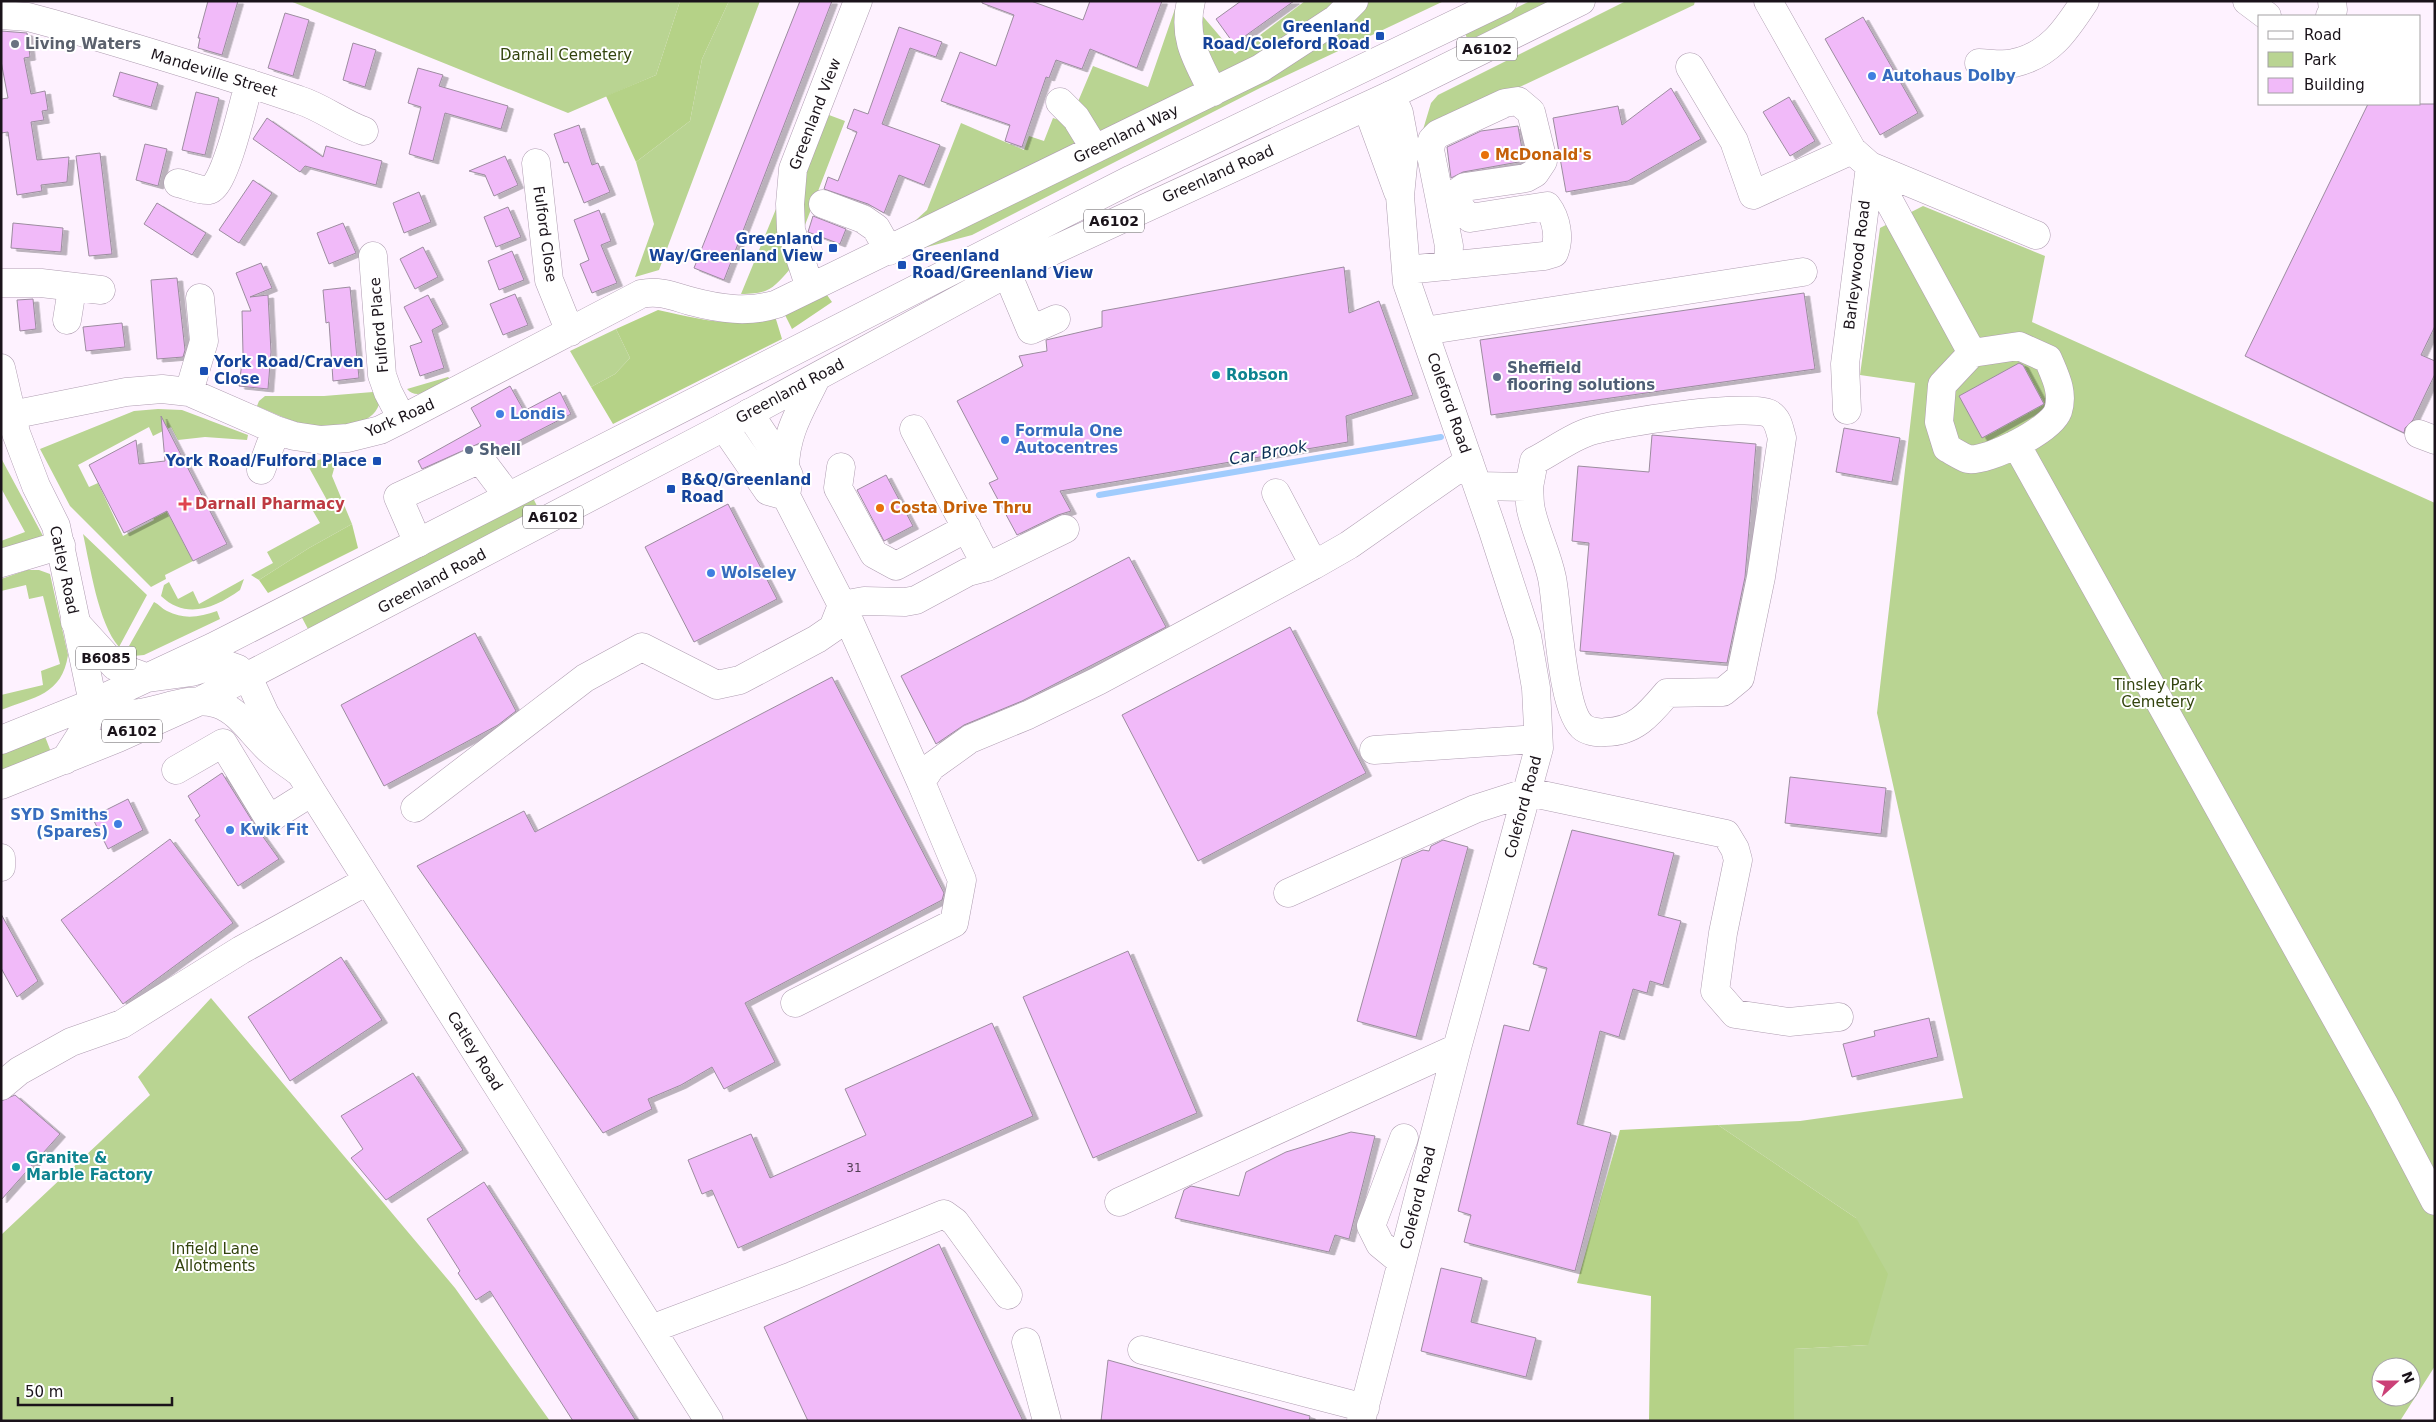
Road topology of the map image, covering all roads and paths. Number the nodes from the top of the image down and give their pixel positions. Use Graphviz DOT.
graph roads {
  1 [pos="858,1"];
  2 [pos="1191,1"];
  3 [pos="1354,1"];
  4 [pos="1503,1"];
  5 [pos="1581,1"];
  6 [pos="1768,1"];
  7 [pos="2085,1"];
  8 [pos="2247,1"];
  9 [pos="2332,1"];
  10 [pos="1,15"];
  11 [pos="2266,15"];
  12 [pos="2330,15"];
  13 [pos="1979,63"];
  14 [pos="1364,67"];
  15 [pos="1690,67"];
  16 [pos="249,83"];
  17 [pos="1213,92"];
  18 [pos="1379,101"];
  19 [pos="1060,102"];
  20 [pos="364,130"];
  21 [pos="1095,149"];
  22 [pos="1861,158"];
  23 [pos="536,163"];
  24 [pos="178,183"];
  25 [pos="823,204"];
  26 [pos="1474,217"];
  27 [pos="2036,234"];
  28 [pos="888,251"];
  29 [pos="373,256"];
  30 [pos="1448,256"];
  31 [pos="1406,270"];
  32 [pos="1802,272"];
  33 [pos="1007,273"];
  34 [pos="1,283"];
  35 [pos="810,288"];
  36 [pos="72,289"];
  37 [pos="101,290"];
  38 [pos="655,291"];
  39 [pos="200,298"];
  40 [pos="1056,319"];
  41 [pos="67,320"];
  42 [pos="1424,331"];
  43 [pos="570,332"];
  44 [pos="1972,353"];
  45 [pos="1,368"];
  46 [pos="816,378"];
  47 [pos="718,389"];
  48 [pos="189,392"];
  49 [pos="1847,410"];
  50 [pos="749,413"];
  51 [pos="6,416"];
  52 [pos="402,419"];
  53 [pos="724,427"];
  54 [pos="914,429"];
  55 [pos="285,433"];
  56 [pos="2016,444"];
  57 [pos="1469,461"];
  58 [pos="841,466"];
  59 [pos="785,467"];
  60 [pos="270,472"];
  61 [pos="1478,486"];
  62 [pos="1529,487"];
  63 [pos="1276,493"];
  64 [pos="508,496"];
  65 [pos="786,496"];
  66 [pos="966,528"];
  67 [pos="1065,529"];
  68 [pos="418,543"];
  69 [pos="61,545"];
  70 [pos="1,563"];
  71 [pos="1314,565"];
  72 [pos="987,567"];
  73 [pos="842,605"];
  74 [pos="75,622"];
  75 [pos="257,625"];
  76 [pos="248,677"];
  77 [pos="148,678"];
  78 [pos="200,701"];
  79 [pos="93,702"];
  80 [pos="1538,739"];
  81 [pos="1,740"];
  82 [pos="1374,750"];
  83 [pos="65,760"];
  84 [pos="176,770"];
  85 [pos="306,782"];
  86 [pos="921,782"];
  87 [pos="1,785"];
  88 [pos="1528,792"];
  89 [pos="415,808"];
  90 [pos="1,858"];
  91 [pos="1,867"];
  92 [pos="367,881"];
  93 [pos="1288,893"];
  94 [pos="795,1003"];
  95 [pos="1839,1017"];
  96 [pos="1457,1048"];
  97 [pos="1,1086"];
  98 [pos="1404,1138"];
  99 [pos="2435,1201"];
  100 [pos="1119,1202"];
  101 [pos="1402,1262"];
  102 [pos="1008,1295"];
  103 [pos="651,1330"];
  104 [pos="1026,1342"];
  105 [pos="1142,1350"];
  106 [pos="1363,1414"];
  107 [pos="709,1421"];
  108 [pos="1047,1421"];
  1 -- 35 [label="main road, Greenland View"];
  2 -- 17 [label="main road"];
  3 -- 17 [label="main road, Greenland Way"];
  4 -- 14 [label="main road, Greenland Road / A6102"];
  5 -- 18 [label="main road, Greenland Road / A6102"];
  6 -- 22 [label="main road"];
  7 -- 13 [label="main road"];
  8 -- 11 [label="main road"];
  9 -- 12 [label="main road"];
  10 -- 16 [label="main road, Mandeville Street"];
  14 -- 18 [label="main road, Coleford Road"];
  14 -- 47 [label="main road, Greenland Road / A6102"];
  15 -- 22 [label="main road"];
  16 -- 20 [label="main road, Mandeville Street"];
  16 -- 24 [label="main road"];
  17 -- 21 [label="main road, Greenland Way"];
  18 -- 31 [label="main road, Coleford Road"];
  18 -- 33 [label="main road, Greenland Road / A6102"];
  19 -- 21 [label="main road"];
  21 -- 28 [label="main road, Greenland Way"];
  22 -- 27 [label="main road"];
  22 -- 44 [label="main road"];
  22 -- 49 [label="main road, Barleywood Road"];
  23 -- 43 [label="main road, Fulford Close"];
  25 -- 28 [label="main road"];
  26 -- 30 [label="main road"];
  26 -- 30 [label="main road"];
  26 -- 30 [label="main road"];
  28 -- 35 [label="main road, Greenland Way"];
  29 -- 52 [label="main road, Fulford Place"];
  30 -- 31 [label="main road"];
  31 -- 42 [label="main road, Coleford Road"];
  32 -- 42 [label="main road"];
  33 -- 40 [label="main road"];
  33 -- 46 [label="main road, Greenland Road / A6102"];
  34 -- 36 [label="main road"];
  35 -- 38 [label="main road, Greenland Way"];
  36 -- 37 [label="main road"];
  36 -- 41 [label="main road"];
  38 -- 43 [label="main road, York Road"];
  39 -- 48 [label="main road"];
  42 -- 57 [label="main road, Coleford Road"];
  43 -- 52 [label="main road, York Road"];
  44 -- 56 [label="main road"];
  44 -- 56 [label="main road"];
  45 -- 51 [label="main road, B6085"];
  46 -- 50 [label="main road, Greenland Road / A6102"];
  46 -- 59 [label="main road"];
  47 -- 50 [label="main road"];
  47 -- 53 [label="main road"];
  47 -- 64 [label="main road, Greenland Road / A6102"];
  48 -- 51 [label="main road, York Road"];
  48 -- 55 [label="main road, York Road"];
  50 -- 53 [label="main road, Greenland Road / A6102"];
  50 -- 59 [label="main road"];
  51 -- 69 [label="main road, Catley Road / B6085"];
  52 -- 55 [label="main road, York Road"];
  53 -- 65 [label="main road"];
  53 -- 76 [label="main road, Greenland Road / A6102"];
  54 -- 66 [label="main road"];
  55 -- 60 [label="main road"];
  56 -- 99 [label="main road"];
  57 -- 61 [label="main road, Coleford Road"];
  57 -- 71 [label="main road"];
  58 -- 66 [label="main road"];
  59 -- 65 [label="main road"];
  61 -- 62 [label="main road"];
  61 -- 80 [label="main road, Coleford Road"];
  62 -- 62 [label="main road"];
  63 -- 71 [label="main road"];
  64 -- 68 [label="main road, Greenland Road / A6102"];
  64 -- 68 [label="main road"];
  65 -- 73 [label="main road"];
  66 -- 72 [label="main road"];
  67 -- 72 [label="main road"];
  68 -- 75 [label="main road, Greenland Road / A6102"];
  69 -- 70 [label="main road"];
  69 -- 74 [label="main road, Catley Road / B6085"];
  71 -- 86 [label="main road"];
  72 -- 73 [label="main road"];
  73 -- 86 [label="main road"];
  73 -- 89 [label="main road"];
  74 -- 77 [label="main road, B6085"];
  74 -- 79 [label="main road, Catley Road / B6085"];
  75 -- 76 [label="main road"];
  75 -- 77 [label="main road, Greenland Road / A6102"];
  76 -- 77 [label="main road"];
  76 -- 78 [label="main road, Greenland Road / A6102"];
  76 -- 85 [label="main road, Catley Road"];
  77 -- 79 [label="main road, Greenland Road / A6102"];
  78 -- 79 [label="main road"];
  78 -- 83 [label="main road, Greenland Road / A6102"];
  78 -- 85 [label="main road"];
  79 -- 81 [label="main road, Greenland Road / A6102"];
  79 -- 83 [label="main road, B6085"];
  80 -- 82 [label="main road"];
  80 -- 88 [label="main road, Coleford Road"];
  83 -- 87 [label="main road, Greenland Road / A6102"];
  84 -- 85 [label="main road"];
  85 -- 92 [label="main road, Catley Road"];
  86 -- 94 [label="main road"];
  88 -- 93 [label="main road"];
  88 -- 95 [label="main road"];
  88 -- 96 [label="main road, Coleford Road"];
  90 -- 91 [label="main road"];
  92 -- 97 [label="main road"];
  92 -- 103 [label="main road, Catley Road"];
  96 -- 100 [label="main road"];
  96 -- 101 [label="main road, Coleford Road"];
  98 -- 101 [label="main road"];
  101 -- 106 [label="main road, Coleford Road"];
  102 -- 103 [label="main road"];
  103 -- 107 [label="main road, Catley Road"];
  104 -- 108 [label="main road"];
  105 -- 106 [label="main road"];
}
